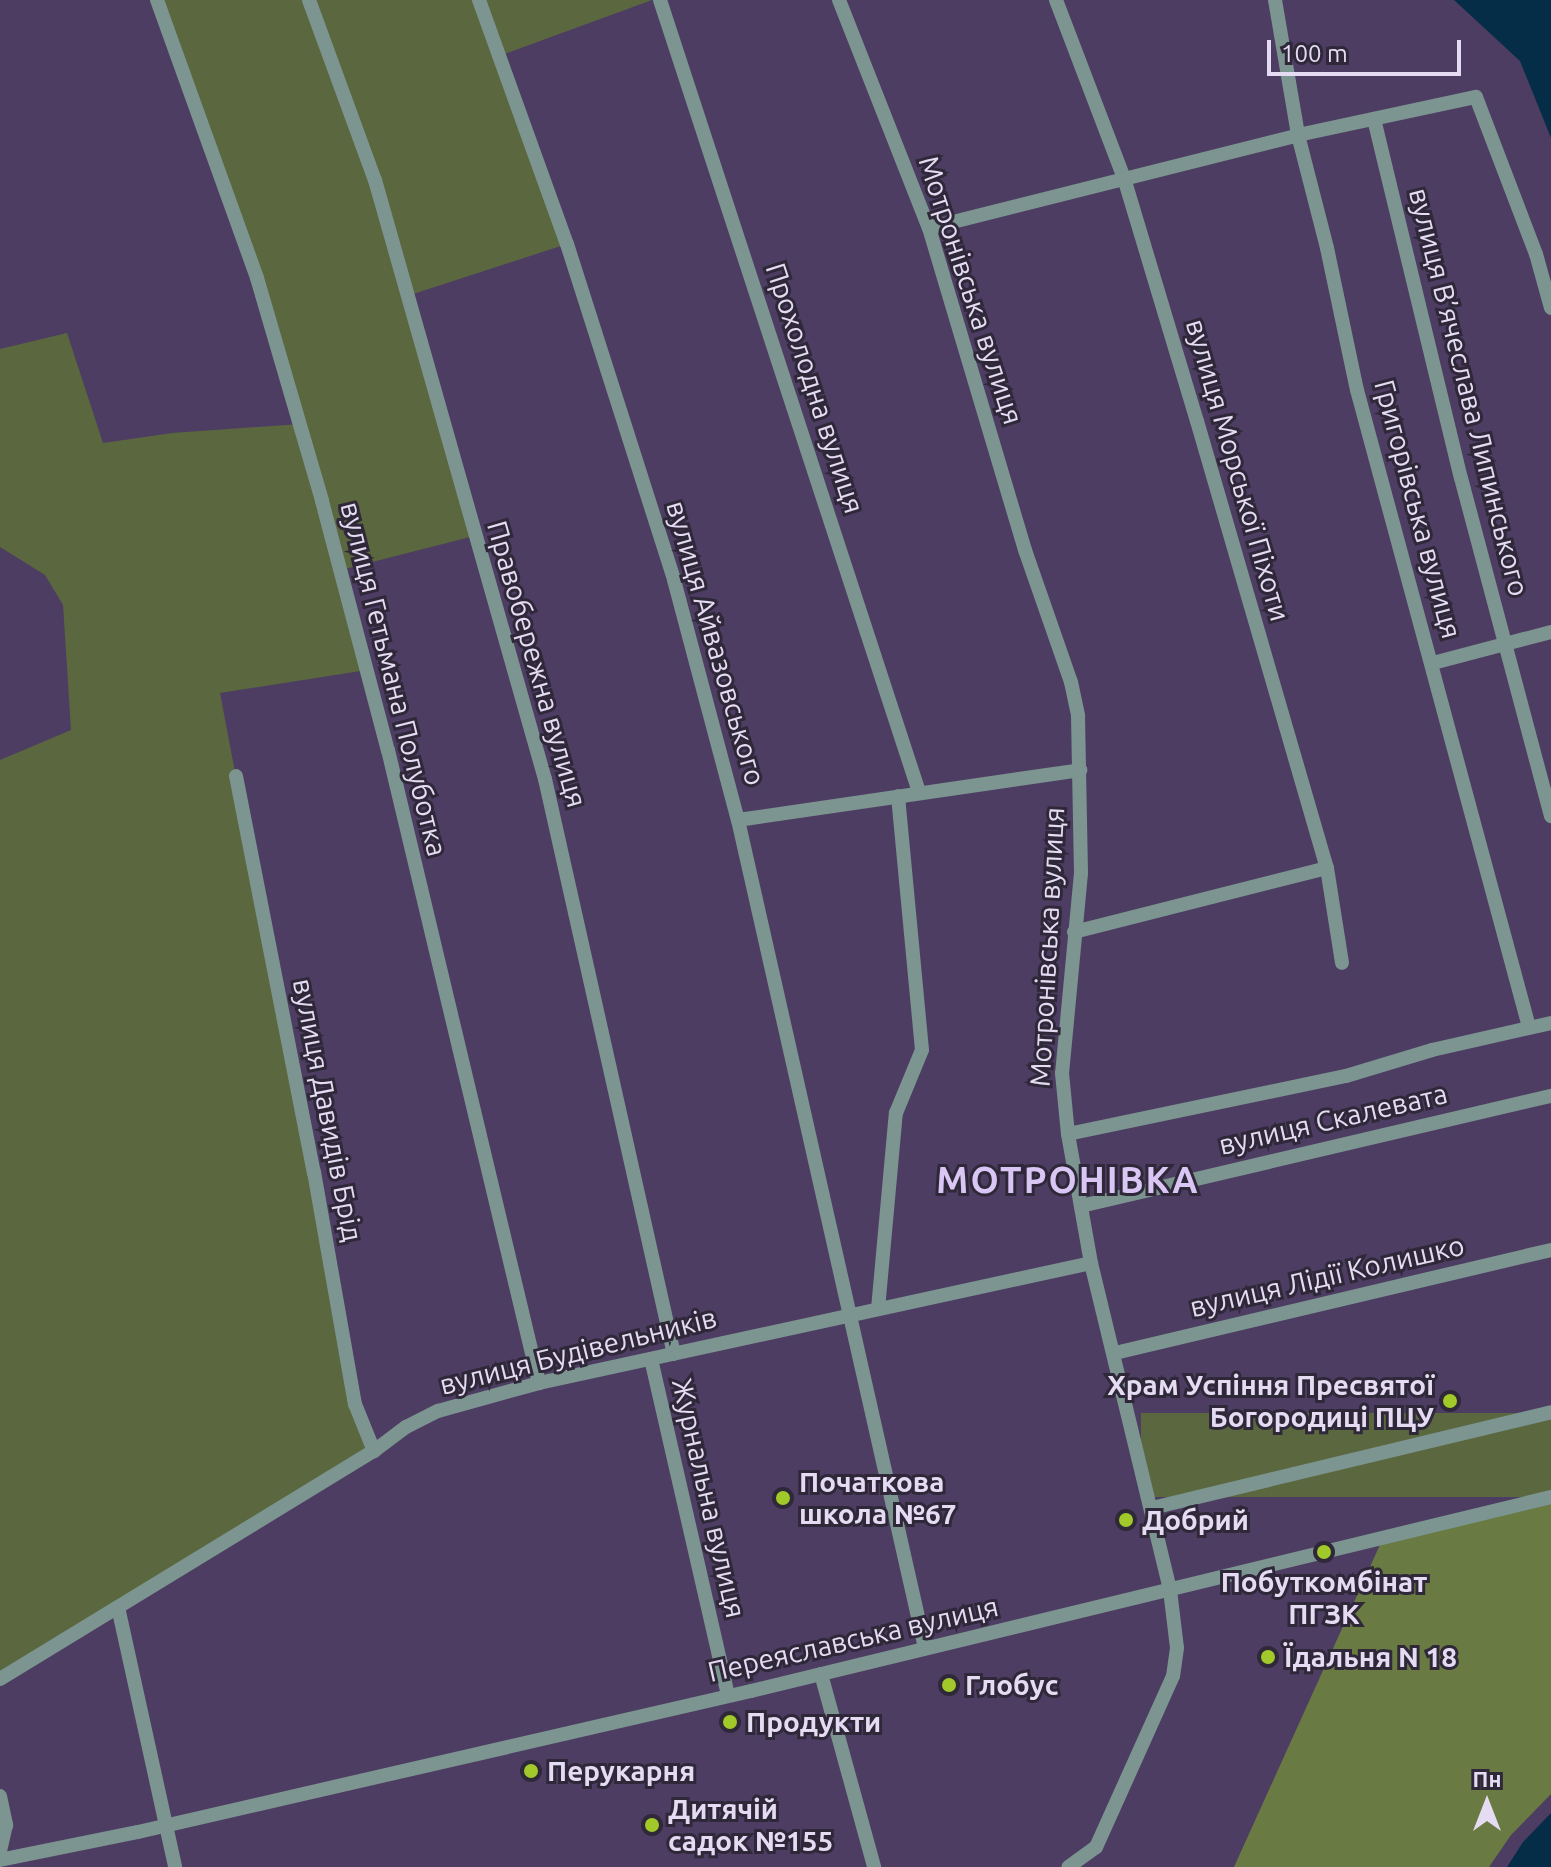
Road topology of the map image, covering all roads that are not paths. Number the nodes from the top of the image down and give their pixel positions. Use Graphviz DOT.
graph roads {
  1 [pos="157,0"];
  2 [pos="309,0"];
  3 [pos="479,0"];
  4 [pos="660,0"];
  5 [pos="839,0"];
  6 [pos="1056,0"];
  7 [pos="1275,0"];
  8 [pos="1374,119"];
  9 [pos="1298,135"];
  10 [pos="1124,178"];
  11 [pos="929,228"];
  12 [pos="1551,308"];
  13 [pos="1551,632"];
  14 [pos="1506,643"];
  15 [pos="1433,663"];
  16 [pos="1080,770"];
  17 [pos="236,776"];
  18 [pos="919,792"];
  19 [pos="898,796"];
  20 [pos="1551,816"];
  21 [pos="738,820"];
  22 [pos="1327,868"];
  23 [pos="1074,932"];
  24 [pos="1342,963"];
  25 [pos="1551,1023"];
  26 [pos="1529,1027"];
  27 [pos="1551,1096"];
  28 [pos="1068,1134"];
  29 [pos="1081,1206"];
  30 [pos="1551,1250"];
  31 [pos="1091,1263"];
  32 [pos="878,1309"];
  33 [pos="847,1316"];
  34 [pos="1115,1353"];
  35 [pos="674,1354"];
  36 [pos="651,1359"];
  37 [pos="539,1383"];
  38 [pos="1551,1412"];
  39 [pos="374,1451"];
  40 [pos="1551,1497"];
  41 [pos="1152,1508"];
  42 [pos="1170,1590"];
  43 [pos="118,1607"];
  44 [pos="925,1648"];
  45 [pos="821,1674"];
  46 [pos="0,1679"];
  47 [pos="728,1695"];
  48 [pos="0,1796"];
  49 [pos="166,1826"];
  50 [pos="0,1851"];
  51 [pos="0,1860"];
  52 [pos="175,1867"];
  53 [pos="874,1867"];
  54 [pos="1068,1867"];
  1 -- 37 [label="street, вулиця Гетьмана Полуботка"];
  2 -- 35 [label="street, Правобережна вулиця"];
  3 -- 21 [label="street, вулиця Айвазовського"];
  4 -- 18 [label="street, Прохолодна вулиця"];
  5 -- 11 [label="street, Мотронівська вулиця"];
  6 -- 10 [label="street, вулиця Морської Піхоти"];
  7 -- 9 [label="street, Григорівська вулиця"];
  8 -- 9 [label="street"];
  8 -- 12 [label="street"];
  8 -- 14 [label="street, вулиця В’ячеслава Липинського"];
  9 -- 10 [label="street"];
  9 -- 15 [label="street, Григорівська вулиця"];
  10 -- 11 [label="street"];
  10 -- 22 [label="street, вулиця Морської Піхоти"];
  11 -- 16 [label="street, Мотронівська вулиця"];
  13 -- 14 [label="street"];
  14 -- 15 [label="street"];
  14 -- 20 [label="street, вулиця В’ячеслава Липинського"];
  15 -- 26 [label="street, Григорівська вулиця"];
  16 -- 18 [label="street"];
  16 -- 23 [label="street, Мотронівська вулиця"];
  17 -- 39 [label="street, вулиця Давидів Брід"];
  18 -- 19 [label="street"];
  19 -- 21 [label="street"];
  19 -- 32 [label="street"];
  21 -- 33 [label="street, вулиця Айвазовського"];
  22 -- 23 [label="street"];
  22 -- 24 [label="street, вулиця Морської Піхоти"];
  23 -- 28 [label="street, Мотронівська вулиця"];
  25 -- 26 [label="street"];
  26 -- 28 [label="street"];
  27 -- 29 [label="street, вулиця Скалевата"];
  28 -- 29 [label="street, Мотронівська вулиця"];
  29 -- 31 [label="street, Мотронівська вулиця"];
  30 -- 34 [label="street, вулиця Лідії Колишко"];
  31 -- 32 [label="street, вулиця Будівельників"];
  31 -- 34 [label="street, Мотронівська вулиця"];
  32 -- 33 [label="street, вулиця Будівельників"];
  33 -- 35 [label="street, вулиця Будівельників"];
  33 -- 44 [label="street, вулиця Айвазовського"];
  34 -- 41 [label="street, Мотронівська вулиця"];
  35 -- 36 [label="street, вулиця Будівельників"];
  36 -- 37 [label="street, вулиця Будівельників"];
  36 -- 47 [label="street, Журнальна вулиця"];
  37 -- 39 [label="street, вулиця Будівельників"];
  38 -- 41 [label="street"];
  39 -- 43 [label="street, вулиця Будівельників"];
  40 -- 42 [label="street, Переяславська вулиця"];
  41 -- 42 [label="street, Мотронівська вулиця"];
  42 -- 44 [label="street, Переяславська вулиця"];
  42 -- 54 [label="street, Мотронівська вулиця"];
  43 -- 46 [label="street, вулиця Будівельників"];
  43 -- 49 [label="street"];
  44 -- 45 [label="street, Переяславська вулиця"];
  45 -- 47 [label="street, Переяславська вулиця"];
  45 -- 53 [label="street"];
  47 -- 49 [label="street, Переяславська вулиця"];
  48 -- 50 [label="street"];
  49 -- 51 [label="street, Переяславська вулиця"];
  49 -- 52 [label="street"];
}
